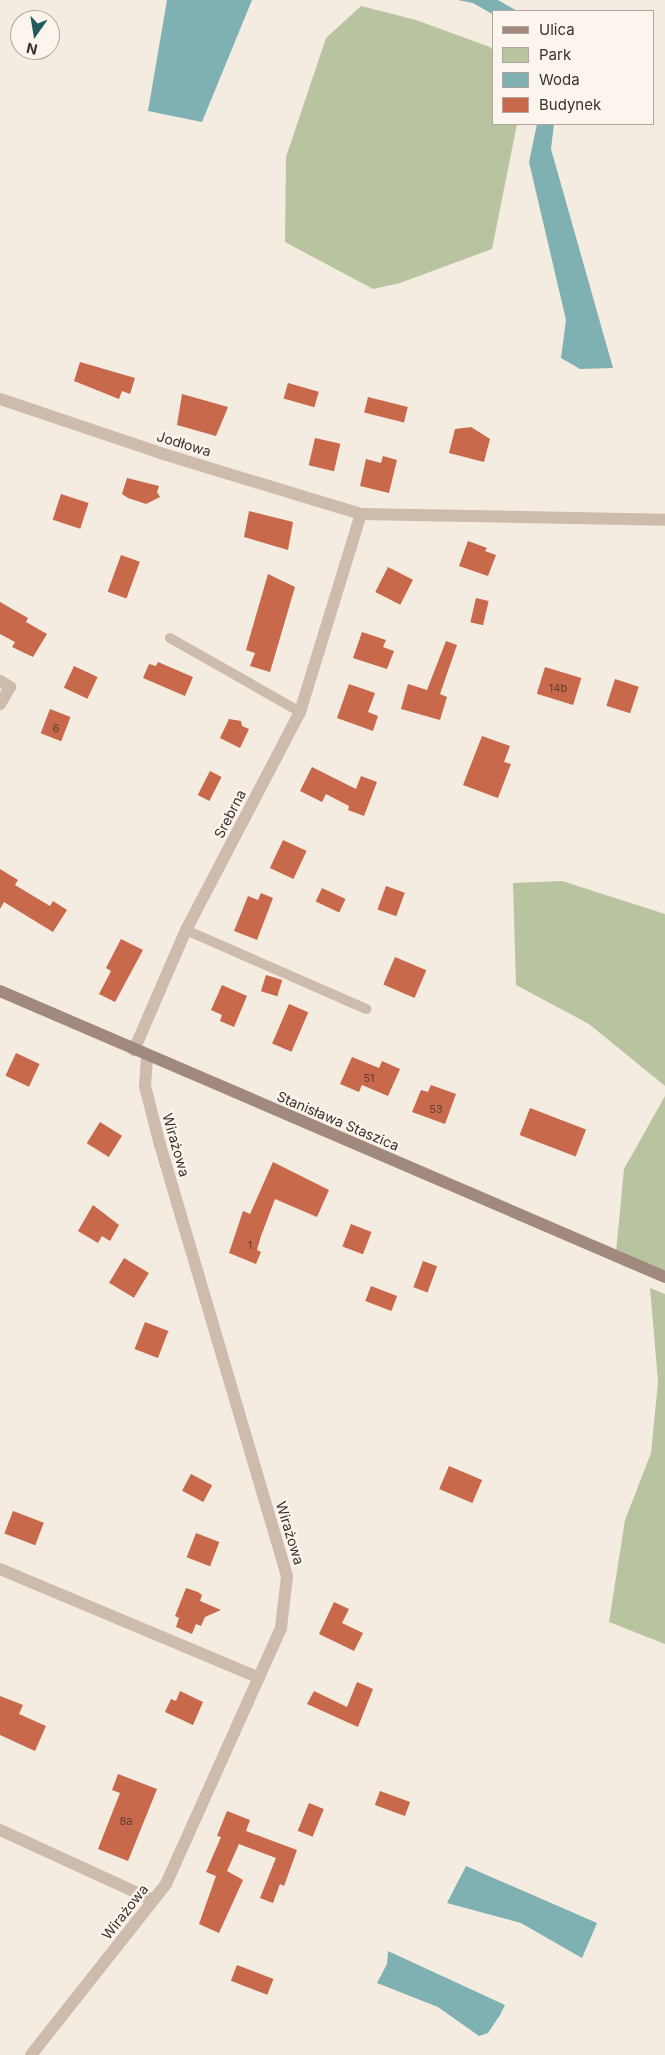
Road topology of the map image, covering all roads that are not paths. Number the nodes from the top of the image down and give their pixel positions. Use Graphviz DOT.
graph roads {
  1 [pos="0,399"];
  2 [pos="361,514"];
  3 [pos="665,520"];
  4 [pos="170,638"];
  5 [pos="0,681"];
  6 [pos="0,704"];
  7 [pos="300,712"];
  8 [pos="186,930"];
  9 [pos="0,991"];
  10 [pos="366,1009"];
  11 [pos="134,1050"];
  12 [pos="146,1055"];
  13 [pos="665,1277"];
  14 [pos="0,1569"];
  15 [pos="259,1678"];
  16 [pos="0,1830"];
  17 [pos="153,1900"];
  18 [pos="31,2055"];
  1 -- 2 [label="street, Jodłowa"];
  2 -- 3 [label="street, Jodłowa"];
  2 -- 7 [label="street, Srebrna"];
  4 -- 7 [label="lane"];
  5 -- 6 [label="street"];
  7 -- 8 [label="street, Srebrna"];
  8 -- 10 [label="lane"];
  8 -- 11 [label="street, Srebrna"];
  9 -- 11 [label="street, Stanisława Staszica"];
  11 -- 12 [label="street, Stanisława Staszica"];
  12 -- 13 [label="street, Stanisława Staszica"];
  12 -- 15 [label="street, Wirażowa"];
  14 -- 15 [label="street"];
  15 -- 17 [label="street, Wirażowa"];
  16 -- 17 [label="street"];
  17 -- 18 [label="street, Wirażowa"];
}
